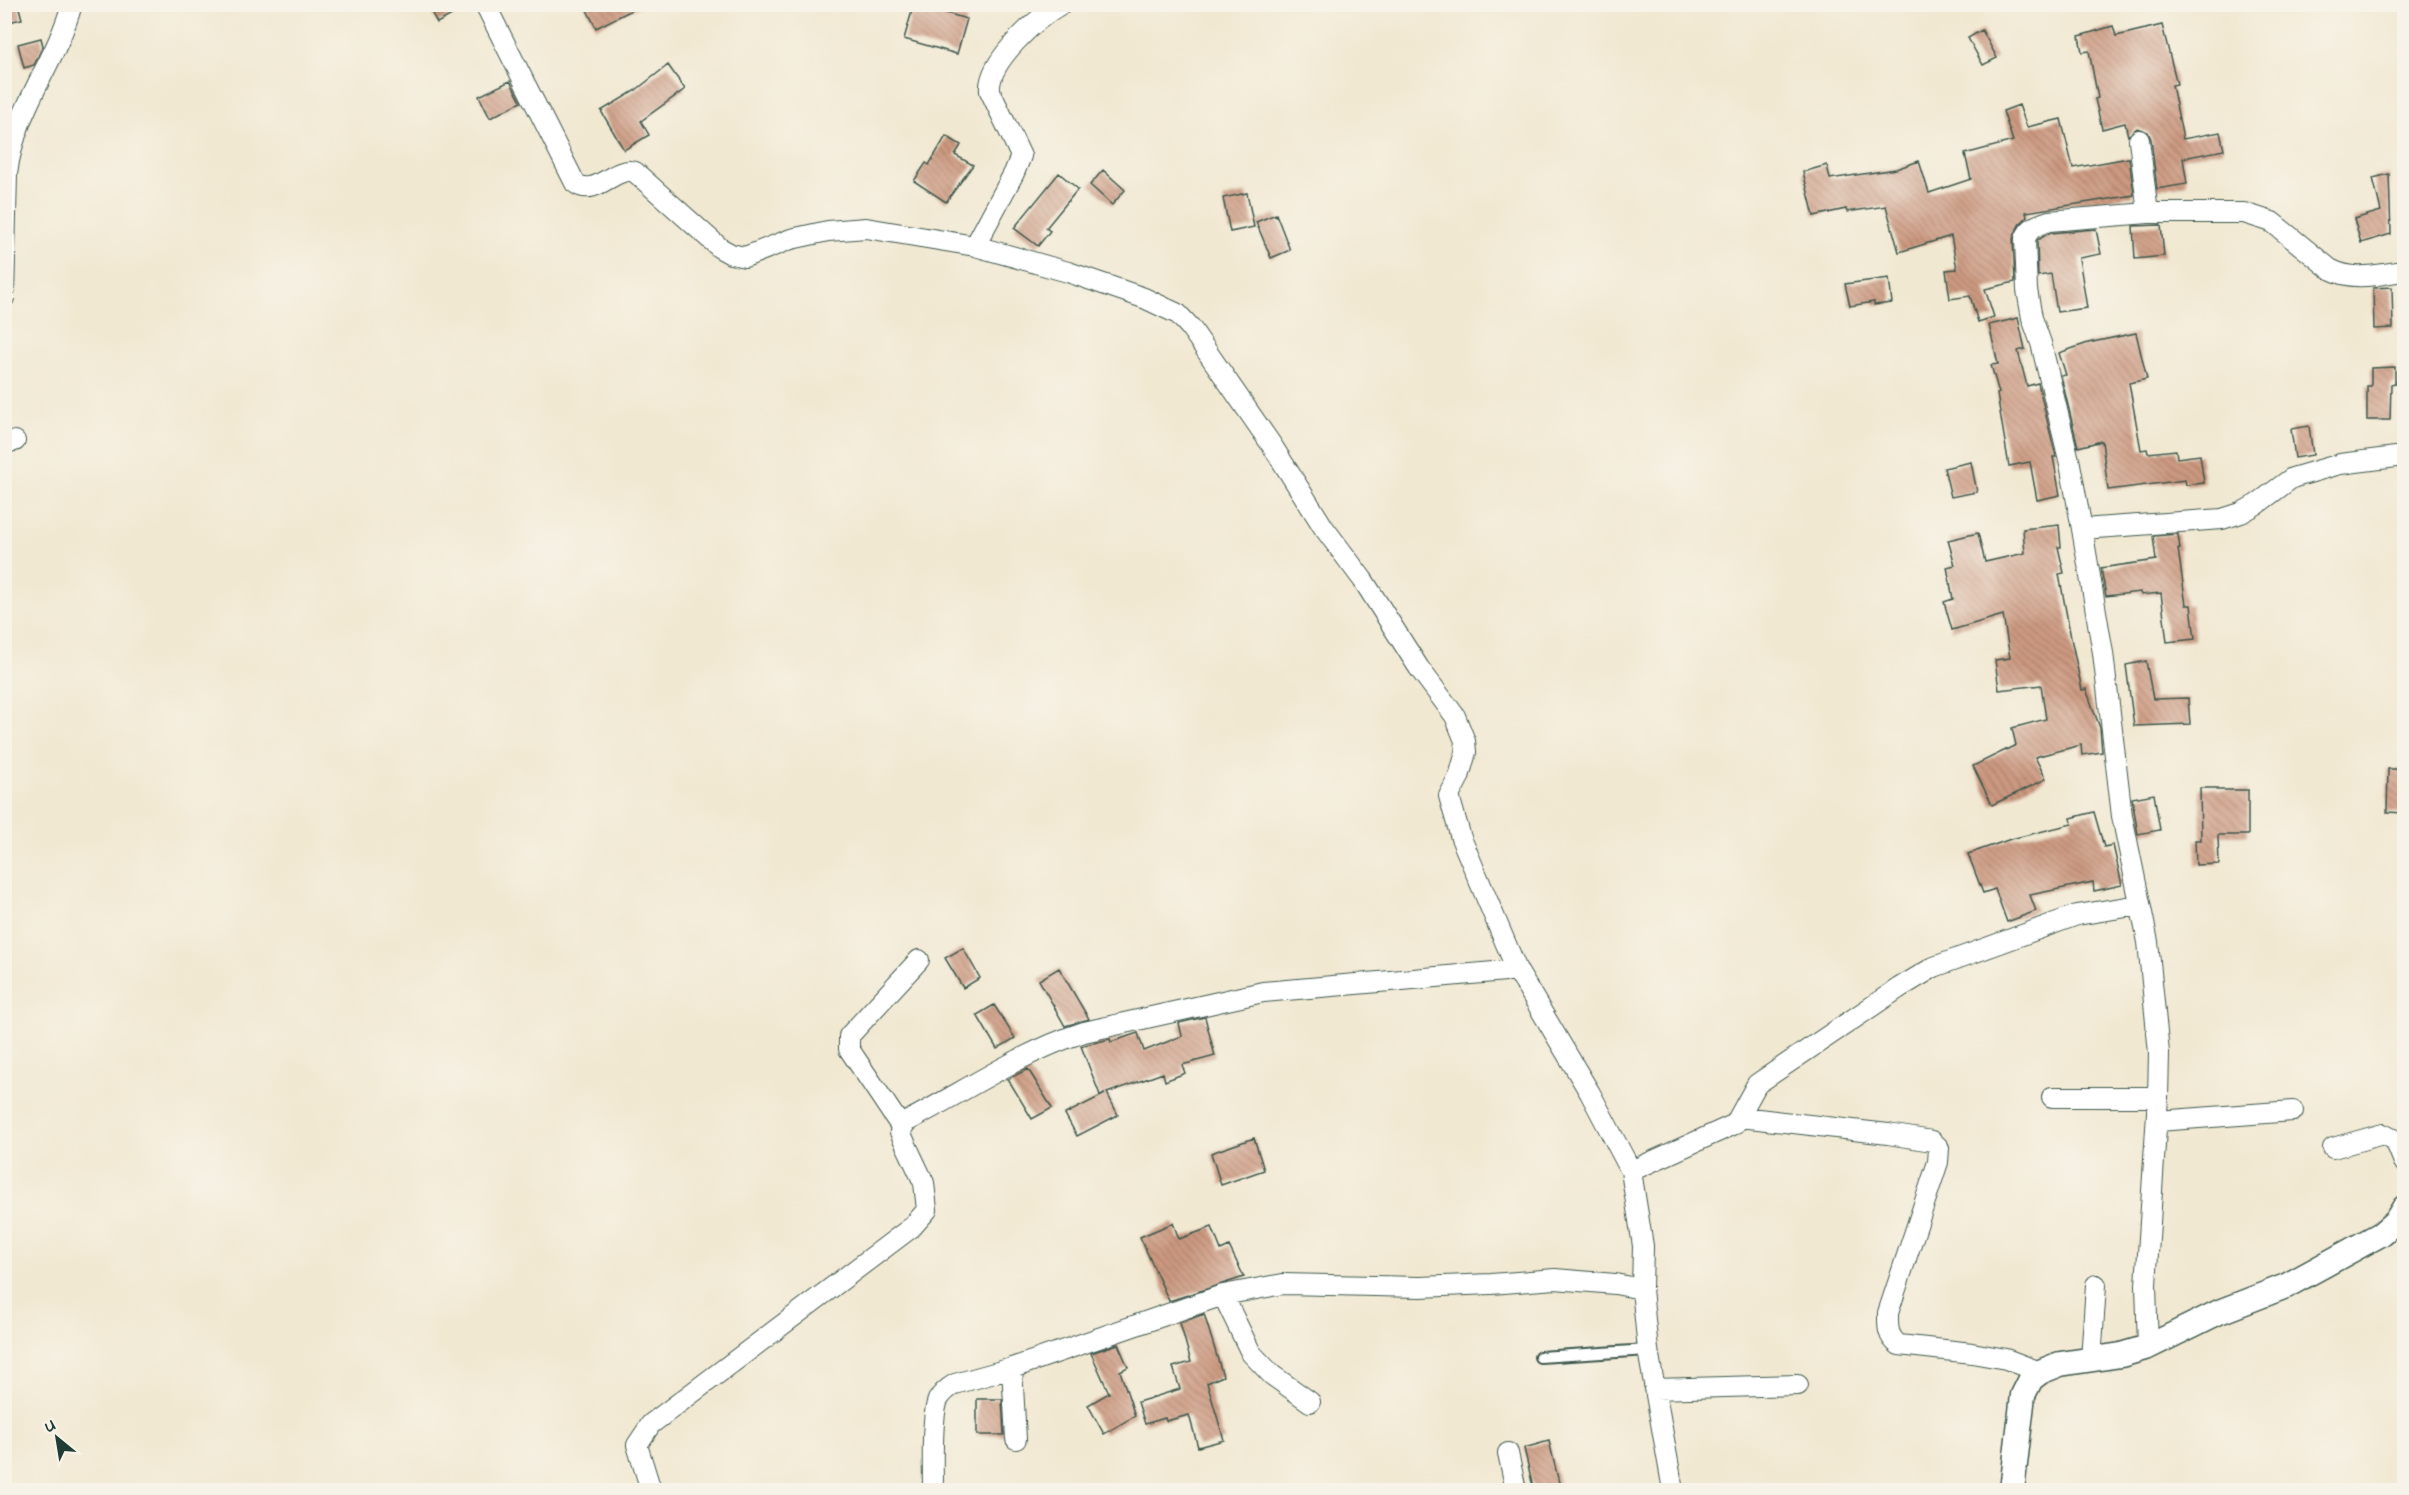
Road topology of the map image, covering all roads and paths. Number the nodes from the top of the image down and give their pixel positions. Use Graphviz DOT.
graph roads {
  1 [pos="72,4"];
  2 [pos="485,4"];
  3 [pos="1061,4"];
  4 [pos="2139,140"];
  5 [pos="2148,213"];
  6 [pos="975,246"];
  7 [pos="2404,271"];
  8 [pos="4,298"];
  9 [pos="2404,456"];
  10 [pos="2082,529"];
  11 [pos="2139,905"];
  12 [pos="919,960"];
  13 [pos="1517,970"];
  14 [pos="2052,1097"];
  15 [pos="2158,1097"];
  16 [pos="2293,1111"];
  17 [pos="1741,1117"];
  18 [pos="2158,1121"];
  19 [pos="902,1128"];
  20 [pos="2333,1148"];
  21 [pos="2404,1162"];
  22 [pos="1631,1171"];
  23 [pos="2404,1208"];
  24 [pos="2096,1285"];
  25 [pos="1642,1289"];
  26 [pos="1223,1294"];
  27 [pos="2148,1347"];
  28 [pos="1648,1350"];
  29 [pos="1540,1357"];
  30 [pos="2091,1360"];
  31 [pos="1012,1368"];
  32 [pos="2040,1372"];
  33 [pos="1798,1385"];
  34 [pos="1654,1389"];
  35 [pos="1310,1402"];
  36 [pos="1016,1439"];
  37 [pos="1508,1453"];
  38 [pos="651,1491"];
  39 [pos="933,1491"];
  40 [pos="1516,1491"];
  41 [pos="1673,1491"];
  42 [pos="2012,1491"];
  1 -- 8 [label="street"];
  2 -- 6 [label="street"];
  3 -- 6 [label="street"];
  4 -- 5 [label="street"];
  5 -- 7 [label="street"];
  5 -- 10 [label="street"];
  6 -- 13 [label="street"];
  9 -- 10 [label="street"];
  10 -- 11 [label="street"];
  11 -- 15 [label="street"];
  11 -- 17 [label="street"];
  12 -- 19 [label="street"];
  13 -- 19 [label="street"];
  13 -- 22 [label="street"];
  14 -- 15 [label="street"];
  15 -- 18 [label="street"];
  16 -- 18 [label="street"];
  17 -- 22 [label="street"];
  17 -- 32 [label="street"];
  18 -- 27 [label="street"];
  19 -- 38 [label="street"];
  20 -- 21 [label="street"];
  22 -- 25 [label="street"];
  23 -- 27 [label="street"];
  24 -- 30 [label="street"];
  25 -- 26 [label="street"];
  25 -- 28 [label="street"];
  26 -- 31 [label="street"];
  26 -- 35 [label="street"];
  27 -- 30 [label="street"];
  28 -- 29 [label="lane"];
  28 -- 34 [label="street"];
  30 -- 32 [label="street"];
  31 -- 36 [label="street"];
  31 -- 39 [label="street"];
  32 -- 42 [label="street"];
  33 -- 34 [label="street"];
  34 -- 41 [label="street"];
  37 -- 40 [label="street"];
}
